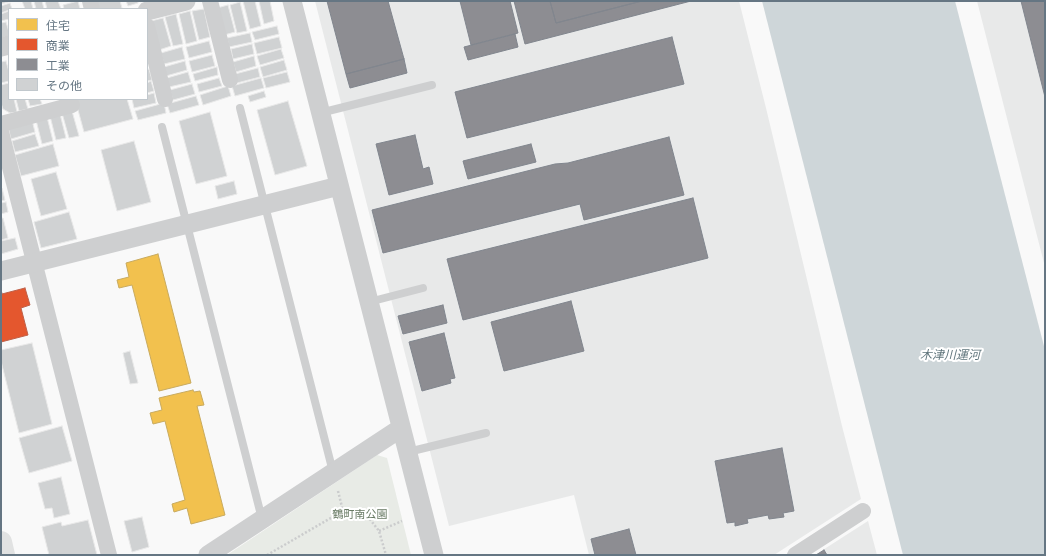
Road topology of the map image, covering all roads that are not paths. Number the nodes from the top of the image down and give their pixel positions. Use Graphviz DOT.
graph roads {
  1 [pos="186,1"];
  2 [pos="210,1"];
  3 [pos="292,1"];
  4 [pos="148,10"];
  5 [pos="148,30"];
  6 [pos="230,80"];
  7 [pos="432,85"];
  8 [pos="165,99"];
  9 [pos="72,105"];
  10 [pos="240,108"];
  11 [pos="320,113"];
  12 [pos="1,124"];
  13 [pos="162,126"];
  14 [pos="1,132"];
  15 [pos="339,186"];
  16 [pos="264,205"];
  17 [pos="186,224"];
  18 [pos="34,262"];
  19 [pos="1,271"];
  20 [pos="424,288"];
  21 [pos="369,302"];
  22 [pos="401,428"];
  23 [pos="486,432"];
  24 [pos="407,452"];
  25 [pos="333,473"];
  26 [pos="863,510"];
  27 [pos="263,519"];
  28 [pos="1,542"];
  29 [pos="4,555"];
  30 [pos="109,555"];
  31 [pos="208,555"];
  32 [pos="434,555"];
  33 [pos="795,555"];
  1 -- 4 [label="street"];
  2 -- 6 [label="street"];
  3 -- 11 [label="street"];
  5 -- 8 [label="street"];
  7 -- 11 [label="lane"];
  9 -- 12 [label="street"];
  10 -- 16 [label="lane"];
  11 -- 15 [label="street"];
  13 -- 17 [label="lane"];
  14 -- 18 [label="street"];
  15 -- 16 [label="street"];
  15 -- 21 [label="street"];
  16 -- 17 [label="street"];
  16 -- 25 [label="lane"];
  17 -- 18 [label="street"];
  17 -- 27 [label="lane"];
  18 -- 19 [label="street"];
  18 -- 30 [label="street"];
  20 -- 21 [label="lane"];
  21 -- 22 [label="street"];
  22 -- 24 [label="street"];
  22 -- 25 [label="street"];
  23 -- 24 [label="lane"];
  24 -- 32 [label="street"];
  25 -- 27 [label="street"];
  26 -- 33 [label="street"];
  27 -- 31 [label="street"];
  28 -- 29 [label="main road"];
}
